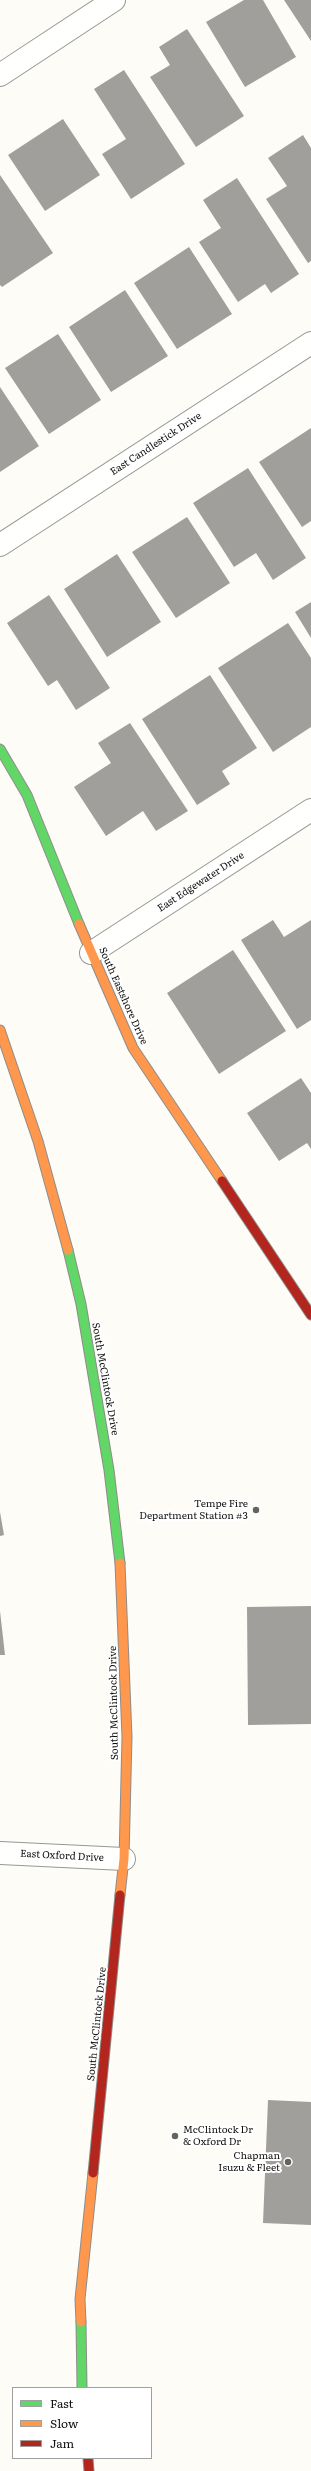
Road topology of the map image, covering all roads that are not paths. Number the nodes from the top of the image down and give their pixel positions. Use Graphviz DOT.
graph roads {
  1 [pos="114,0"];
  2 [pos="0,75"];
  3 [pos="311,343"];
  4 [pos="0,545"];
  5 [pos="0,749"];
  6 [pos="311,810"];
  7 [pos="91,953"];
  8 [pos="0,1030"];
  9 [pos="308,1303"];
  10 [pos="0,1853"];
  11 [pos="124,1859"];
  12 [pos="82,2387"];
  13 [pos="88,2459"];
  14 [pos="89,2471"];
  1 -- 2 [label="street"];
  3 -- 4 [label="street, East Candlestick Drive"];
  5 -- 7 [label="main road, South Eastshore Drive"];
  6 -- 7 [label="street, East Edgewater Drive"];
  7 -- 9 [label="main road, South Eastshore Drive"];
  8 -- 11 [label="main road, South McClintock Drive"];
  10 -- 11 [label="street, East Oxford Drive"];
  11 -- 12 [label="main road, South McClintock Drive"];
  13 -- 14 [label="main road"];
}
